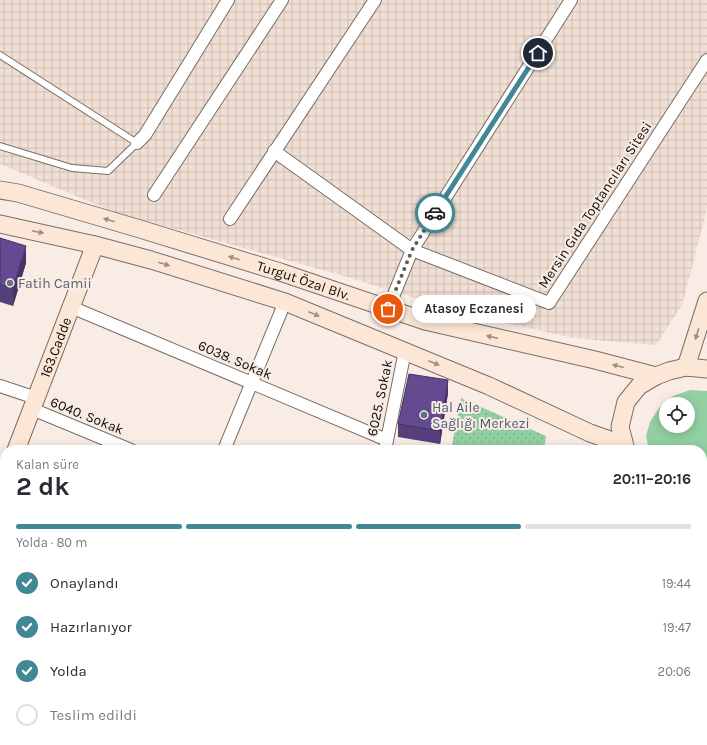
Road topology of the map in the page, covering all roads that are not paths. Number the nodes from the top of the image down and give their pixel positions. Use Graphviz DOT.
graph roads {
  1 [pos="228,0"];
  2 [pos="282,0"];
  3 [pos="375,0"];
  4 [pos="571,0"];
  5 [pos="0,55"];
  6 [pos="707,60"];
  7 [pos="137,143"];
  8 [pos="0,146"];
  9 [pos="274,151"];
  10 [pos="0,190"];
  11 [pos="154,195"];
  12 [pos="230,219"];
  13 [pos="0,224"];
  14 [pos="95,245"];
  15 [pos="412,250"];
  16 [pos="707,300"];
  17 [pos="285,302"];
  18 [pos="71,307"];
  19 [pos="388,309"];
  20 [pos="405,351"];
  21 [pos="686,367"];
  22 [pos="707,369"];
  23 [pos="656,376"];
  24 [pos="252,383"];
  25 [pos="0,386"];
  26 [pos="34,403"];
  27 [pos="18,445"];
  28 [pos="121,445"];
  29 [pos="226,445"];
  30 [pos="386,445"];
  31 [pos="618,445"];
  32 [pos="624,445"];
  1 -- 7 [label="street"];
  2 -- 11 [label="street"];
  3 -- 9 [label="street"];
  4 -- 15 [label="street"];
  5 -- 7 [label="lane"];
  6 -- 15 [label="street, Mersin Gıda Toptancıları Sitesi"];
  7 -- 8 [label="lane"];
  9 -- 12 [label="street"];
  9 -- 15 [label="street, Mersin Gıda Toptancıları Sitesi"];
  19 -- 10 [label="main road, Turgut Özal Blv., one-way"];
  13 -- 14 [label="main road, Turgut Özal Blv., one-way"];
  14 -- 17 [label="main road, Turgut Özal Blv., one-way"];
  14 -- 18 [label="main road, 163.Cadde"];
  15 -- 19 [label="street"];
  16 -- 21 [label="main road, one-way"];
  17 -- 20 [label="main road, Turgut Özal Blv., one-way"];
  17 -- 24 [label="street"];
  18 -- 24 [label="street, 6038. Sokak"];
  18 -- 26 [label="main road, 163.Cadde"];
  23 -- 19 [label="main road, Turgut Özal Blv., one-way"];
  20 -- 30 [label="street, 6025. Sokak"];
  20 -- 31 [label="main road, Turgut Özal Blv., one-way"];
  21 -- 22 [label="main road"];
  21 -- 23 [label="main road"];
  23 -- 32 [label="main road"];
  24 -- 29 [label="street"];
  24 -- 30 [label="street, 6038. Sokak"];
  25 -- 26 [label="street, 6040. Sokak"];
  26 -- 27 [label="main road, 163.Cadde"];
  26 -- 28 [label="street, 6040. Sokak"];
}
